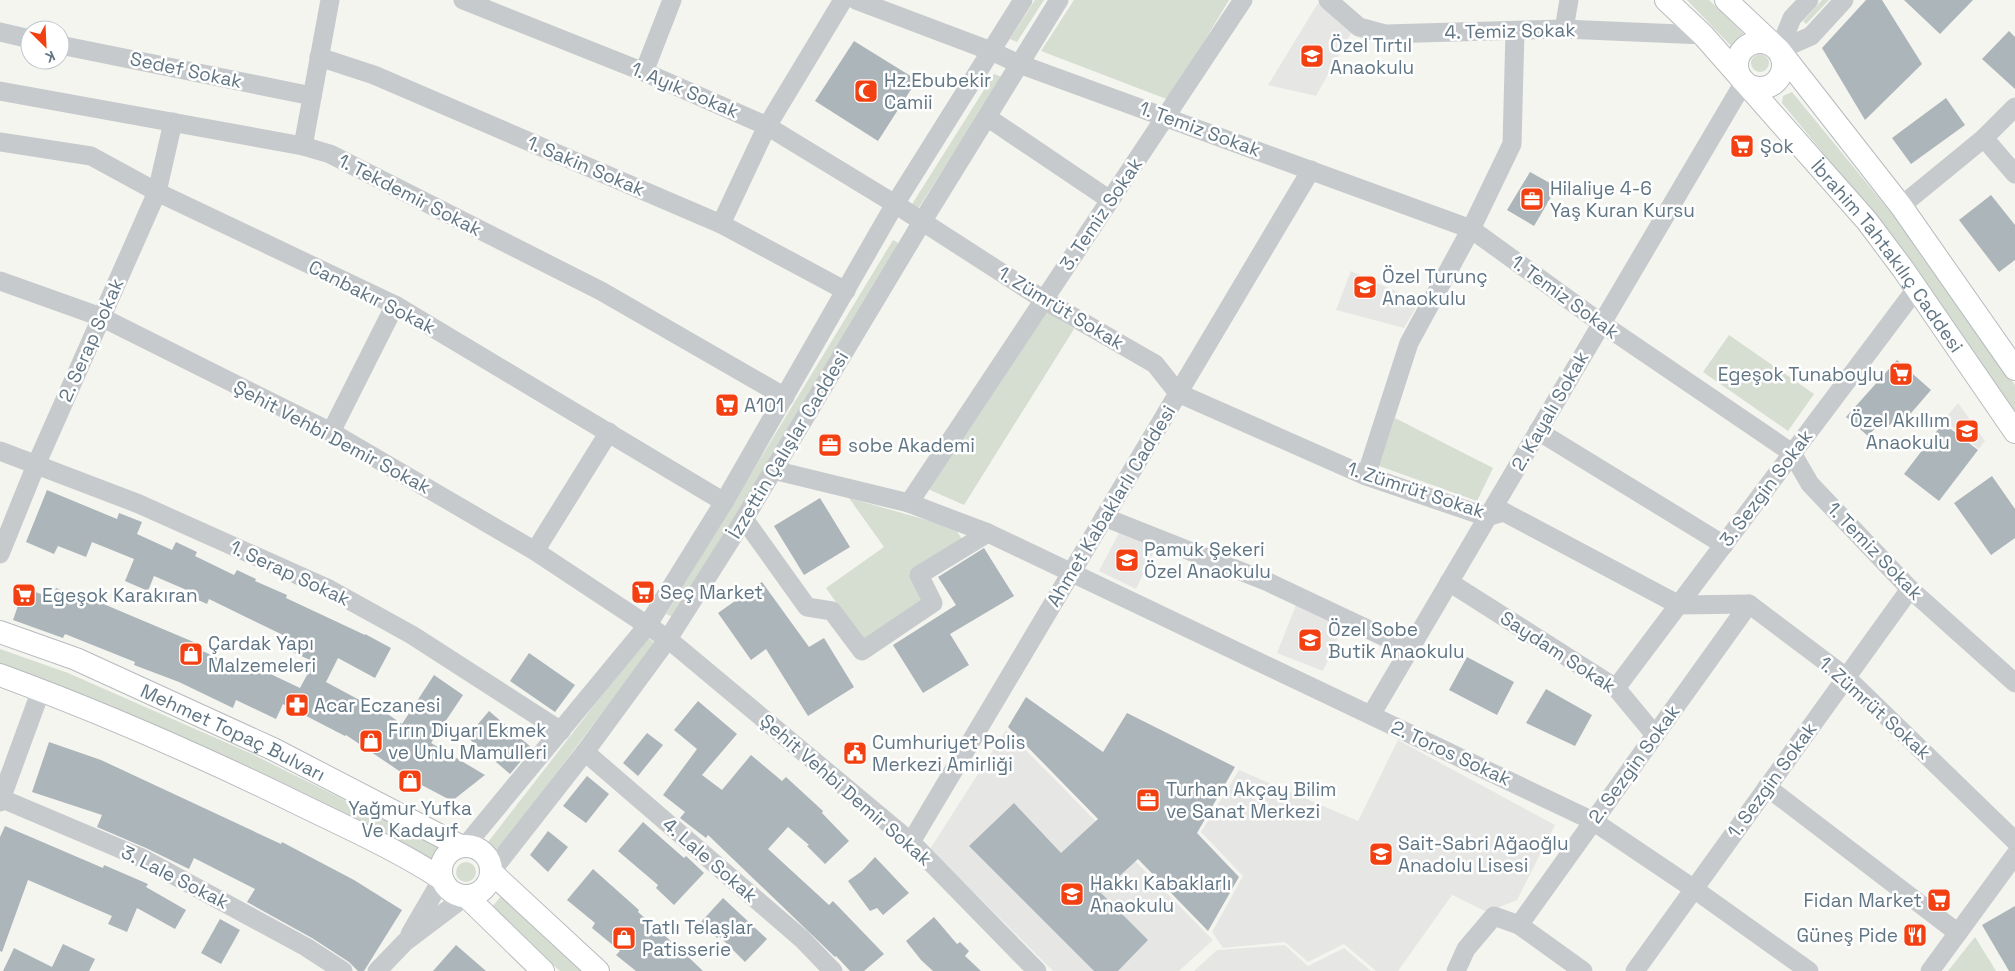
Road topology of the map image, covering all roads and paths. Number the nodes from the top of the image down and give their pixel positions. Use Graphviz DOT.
graph roads {
  1 [pos="328,0"];
  2 [pos="464,0"];
  3 [pos="672,0"];
  4 [pos="844,0"];
  5 [pos="856,0"];
  6 [pos="1023,0"];
  7 [pos="1059,0"];
  8 [pos="1243,0"];
  9 [pos="1328,0"];
  10 [pos="1570,0"];
  11 [pos="1666,0"];
  12 [pos="1726,0"];
  13 [pos="1809,0"];
  14 [pos="1844,0"];
  15 [pos="1564,29"];
  16 [pos="1515,31"];
  17 [pos="0,32"];
  18 [pos="1702,35"];
  19 [pos="20,36"];
  20 [pos="70,47"];
  21 [pos="1779,50"];
  22 [pos="991,51"];
  23 [pos="319,58"];
  24 [pos="1019,64"];
  25 [pos="644,72"];
  26 [pos="1744,82"];
  27 [pos="0,91"];
  28 [pos="312,96"];
  29 [pos="2015,107"];
  30 [pos="1166,116"];
  31 [pos="987,117"];
  32 [pos="173,122"];
  33 [pos="768,126"];
  34 [pos="1984,138"];
  35 [pos="0,142"];
  36 [pos="303,146"];
  37 [pos="1311,170"];
  38 [pos="2015,174"];
  39 [pos="157,192"];
  40 [pos="1110,200"];
  41 [pos="895,204"];
  42 [pos="1901,206"];
  43 [pos="922,222"];
  44 [pos="721,224"];
  45 [pos="1471,229"];
  46 [pos="0,281"];
  47 [pos="1916,289"];
  48 [pos="846,291"];
  49 [pos="1044,300"];
  50 [pos="395,305"];
  51 [pos="101,317"];
  52 [pos="1601,324"];
  53 [pos="2015,369"];
  54 [pos="1178,393"];
  55 [pos="785,397"];
  56 [pos="1538,431"];
  57 [pos="331,432"];
  58 [pos="609,432"];
  59 [pos="2015,432"];
  60 [pos="0,451"];
  61 [pos="1792,453"];
  62 [pos="36,465"];
  63 [pos="773,470"];
  64 [pos="1366,476"];
  65 [pos="724,502"];
  66 [pos="910,503"];
  67 [pos="1104,517"];
  68 [pos="1487,517"];
  69 [pos="744,519"];
  70 [pos="988,533"];
  71 [pos="1724,545"];
  72 [pos="535,551"];
  73 [pos="0,554"];
  74 [pos="1070,574"];
  75 [pos="1449,582"];
  76 [pos="1910,589"];
  77 [pos="1749,604"];
  78 [pos="1679,605"];
  79 [pos="647,626"];
  80 [pos="0,632"];
  81 [pos="668,639"];
  82 [pos="1410,649"];
  83 [pos="0,675"];
  84 [pos="1846,677"];
  85 [pos="2015,683"];
  86 [pos="1616,688"];
  87 [pos="41,690"];
  88 [pos="1371,715"];
  89 [pos="561,731"];
  90 [pos="1655,735"];
  91 [pos="585,752"];
  92 [pos="1767,787"];
  93 [pos="0,800"];
  94 [pos="1593,821"];
  95 [pos="2015,841"];
  96 [pos="911,842"];
  97 [pos="463,846"];
  98 [pos="2015,855"];
  99 [pos="491,872"];
  100 [pos="442,879"];
  101 [pos="1694,889"];
  102 [pos="466,896"];
  103 [pos="1519,925"];
  104 [pos="1958,933"];
  105 [pos="405,942"];
  106 [pos="1575,969"];
  107 [pos="343,971"];
  108 [pos="377,971"];
  109 [pos="542,971"];
  110 [pos="598,971"];
  111 [pos="833,971"];
  112 [pos="1037,971"];
  113 [pos="1456,971"];
  114 [pos="1634,971"];
  115 [pos="1809,971"];
  116 [pos="1930,971"];
  1 -- 23 [label="street"];
  2 -- 25 [label="street, 1. Ayık Sokak"];
  3 -- 25 [label="street"];
  4 -- 33 [label="street"];
  5 -- 22 [label="street, 1. Temiz Sokak"];
  6 -- 22 [label="street, İzzettin Çalışlar Caddesi"];
  7 -- 24 [label="street, İzzettin Çalışlar Caddesi"];
  8 -- 30 [label="street, 3. Temiz Sokak"];
  9 -- 16 [label="street, 4. Temiz Sokak"];
  10 -- 15 [label="street"];
  11 -- 18 [label="main road, İbrahim Tahtakılıç Caddesi"];
  12 -- 21 [label="main road, İbrahim Tahtakılıç Caddesi"];
  13 -- 21 [label="street"];
  14 -- 21 [label="street"];
  15 -- 16 [label="street, 4. Temiz Sokak"];
  15 -- 18 [label="street, 4. Temiz Sokak"];
  16 -- 45 [label="street"];
  17 -- 19 [label="street"];
  18 -- 26 [label="main road, İbrahim Tahtakılıç Caddesi"];
  20 -- 28 [label="street, Sedef Sokak"];
  21 -- 26 [label="main road"];
  21 -- 26 [label="main road"];
  21 -- 42 [label="main road, İbrahim Tahtakılıç Caddesi"];
  22 -- 24 [label="street, 1. Temiz Sokak"];
  22 -- 41 [label="street, İzzettin Çalışlar Caddesi"];
  23 -- 28 [label="street"];
  23 -- 44 [label="street, 1. Sakin Sokak"];
  24 -- 30 [label="street, 1. Temiz Sokak"];
  24 -- 31 [label="street, İzzettin Çalışlar Caddesi"];
  25 -- 33 [label="street, 1. Ayık Sokak"];
  26 -- 47 [label="main road, İbrahim Tahtakılıç Caddesi"];
  26 -- 52 [label="street, 2. Kayalı Sokak"];
  27 -- 32 [label="street, 1. Tekdemir Sokak"];
  28 -- 36 [label="street"];
  29 -- 34 [label="street"];
  30 -- 37 [label="street, 1. Temiz Sokak"];
  30 -- 40 [label="street, 3. Temiz Sokak"];
  31 -- 40 [label="street"];
  31 -- 43 [label="street, İzzettin Çalışlar Caddesi"];
  32 -- 36 [label="street, 1. Tekdemir Sokak"];
  32 -- 39 [label="street, 2. Serap Sokak"];
  33 -- 41 [label="street, 1. Ayık Sokak"];
  33 -- 44 [label="street"];
  34 -- 38 [label="street"];
  34 -- 42 [label="street"];
  35 -- 39 [label="street, Canbakır Sokak"];
  36 -- 55 [label="street, 1. Tekdemir Sokak"];
  37 -- 45 [label="street, 1. Temiz Sokak"];
  37 -- 54 [label="street, Ahmet Kabaklarlı Caddesi"];
  39 -- 50 [label="street, Canbakır Sokak"];
  39 -- 51 [label="street, 2. Serap Sokak"];
  40 -- 49 [label="street, 3. Temiz Sokak"];
  41 -- 43 [label="street, 1. Zümrüt Sokak"];
  41 -- 48 [label="street, İzzettin Çalışlar Caddesi"];
  42 -- 53 [label="main road, İbrahim Tahtakılıç Caddesi"];
  43 -- 49 [label="street, 1. Zümrüt Sokak"];
  43 -- 63 [label="street, İzzettin Çalışlar Caddesi"];
  44 -- 48 [label="street, 1. Sakin Sokak"];
  45 -- 52 [label="street, 1. Temiz Sokak"];
  45 -- 64 [label="street"];
  46 -- 51 [label="street, Şehit Vehbi Demir Sokak"];
  47 -- 59 [label="main road, İbrahim Tahtakılıç Caddesi"];
  47 -- 61 [label="street, 3. Sezgin Sokak"];
  48 -- 55 [label="street, İzzettin Çalışlar Caddesi"];
  49 -- 54 [label="street, 1. Zümrüt Sokak"];
  49 -- 66 [label="street, 3. Temiz Sokak"];
  50 -- 57 [label="street"];
  50 -- 58 [label="street, Canbakır Sokak"];
  51 -- 57 [label="street, Şehit Vehbi Demir Sokak"];
  51 -- 62 [label="street, 2. Serap Sokak"];
  52 -- 56 [label="street, 2. Kayalı Sokak"];
  52 -- 61 [label="street, 1. Temiz Sokak"];
  54 -- 64 [label="street, 1. Zümrüt Sokak"];
  54 -- 67 [label="street, Ahmet Kabaklarlı Caddesi"];
  55 -- 65 [label="street, İzzettin Çalışlar Caddesi"];
  56 -- 68 [label="street, 2. Kayalı Sokak"];
  56 -- 71 [label="street"];
  57 -- 72 [label="street, Şehit Vehbi Demir Sokak"];
  58 -- 65 [label="street, Canbakır Sokak"];
  58 -- 72 [label="street"];
  60 -- 62 [label="street, 1. Serap Sokak"];
  61 -- 71 [label="street, 3. Sezgin Sokak"];
  61 -- 76 [label="street, 1. Temiz Sokak"];
  62 -- 73 [label="street, 2. Serap Sokak"];
  62 -- 89 [label="street, 1. Serap Sokak"];
  63 -- 66 [label="street, 2. Toros Sokak"];
  63 -- 69 [label="street, İzzettin Çalışlar Caddesi"];
  64 -- 68 [label="street, 1. Zümrüt Sokak"];
  65 -- 79 [label="street, İzzettin Çalışlar Caddesi"];
  66 -- 70 [label="street, 2. Toros Sokak"];
  67 -- 74 [label="street, Ahmet Kabaklarlı Caddesi"];
  67 -- 82 [label="street"];
  68 -- 75 [label="street, 2. Kayalı Sokak"];
  68 -- 78 [label="street, 1. Zümrüt Sokak"];
  69 -- 70 [label="street"];
  69 -- 81 [label="street, İzzettin Çalışlar Caddesi"];
  70 -- 74 [label="street, 2. Toros Sokak"];
  71 -- 78 [label="street, 3. Sezgin Sokak"];
  72 -- 79 [label="street, Şehit Vehbi Demir Sokak"];
  74 -- 88 [label="street, 2. Toros Sokak"];
  74 -- 96 [label="street, Ahmet Kabaklarlı Caddesi"];
  75 -- 82 [label="street, 2. Kayalı Sokak"];
  75 -- 86 [label="street, Saydam Sokak"];
  76 -- 84 [label="street, 1. Sezgin Sokak"];
  76 -- 85 [label="street, 1. Temiz Sokak"];
  77 -- 78 [label="street, 1. Zümrüt Sokak"];
  77 -- 84 [label="street, 1. Zümrüt Sokak"];
  77 -- 90 [label="street, 2. Sezgin Sokak"];
  78 -- 86 [label="street, 3. Sezgin Sokak"];
  79 -- 81 [label="street, Şehit Vehbi Demir Sokak"];
  79 -- 89 [label="street, İzzettin Çalışlar Caddesi"];
  80 -- 97 [label="main road, Mehmet Topaç Bulvarı"];
  81 -- 91 [label="street, İzzettin Çalışlar Caddesi"];
  81 -- 96 [label="street, Şehit Vehbi Demir Sokak"];
  82 -- 88 [label="street, 2. Kayalı Sokak"];
  83 -- 87 [label="main road, Mehmet Topaç Bulvarı"];
  84 -- 92 [label="street, 1. Sezgin Sokak"];
  84 -- 95 [label="street, 1. Zümrüt Sokak"];
  86 -- 90 [label="street, Saydam Sokak"];
  87 -- 93 [label="street"];
  87 -- 100 [label="main road, Mehmet Topaç Bulvarı"];
  88 -- 94 [label="street, 2. Toros Sokak"];
  89 -- 97 [label="street, İzzettin Çalışlar Caddesi"];
  90 -- 94 [label="street, 2. Sezgin Sokak"];
  91 -- 99 [label="street, İzzettin Çalışlar Caddesi"];
  91 -- 111 [label="street, 4. Lale Sokak"];
  92 -- 101 [label="street, 1. Sezgin Sokak"];
  92 -- 104 [label="street"];
  93 -- 107 [label="street, 3. Lale Sokak"];
  94 -- 101 [label="street, 2. Toros Sokak"];
  94 -- 103 [label="street, 2. Sezgin Sokak"];
  96 -- 112 [label="street, Şehit Vehbi Demir Sokak"];
  97 -- 99 [label="main road"];
  97 -- 100 [label="main road"];
  98 -- 104 [label="street"];
  99 -- 102 [label="main road"];
  99 -- 110 [label="main road"];
  100 -- 102 [label="main road"];
  100 -- 105 [label="street"];
  101 -- 114 [label="street, 1. Sezgin Sokak"];
  101 -- 115 [label="street, 2. Toros Sokak"];
  102 -- 105 [label="street"];
  102 -- 109 [label="main road"];
  103 -- 106 [label="street"];
  103 -- 113 [label="street"];
  104 -- 116 [label="street"];
  105 -- 108 [label="street"];
}
